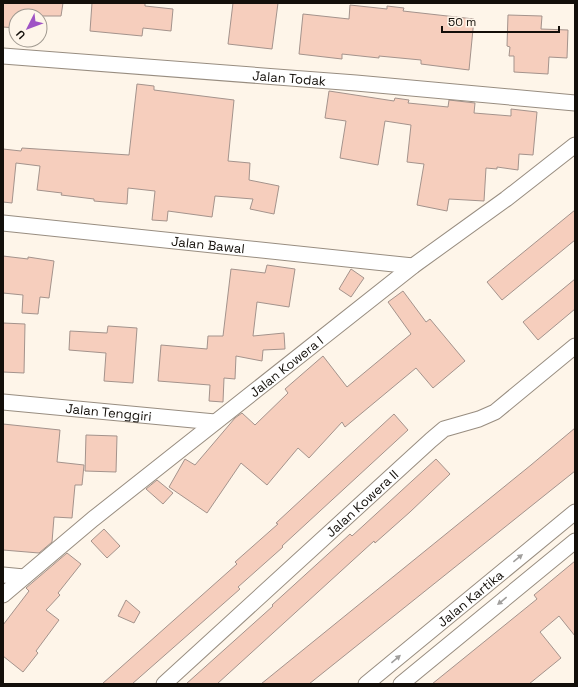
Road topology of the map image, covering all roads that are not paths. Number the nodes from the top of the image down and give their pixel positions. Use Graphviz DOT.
graph roads {
  1 [pos="3,56"];
  2 [pos="575,103"];
  3 [pos="575,145"];
  4 [pos="3,223"];
  5 [pos="413,266"];
  6 [pos="575,346"];
  7 [pos="3,402"];
  8 [pos="215,422"];
  9 [pos="575,512"];
  10 [pos="575,541"];
  11 [pos="3,575"];
  12 [pos="24,577"];
  13 [pos="3,595"];
  14 [pos="164,684"];
  15 [pos="366,684"];
  16 [pos="401,684"];
  1 -- 2 [label="street, Jalan Todak"];
  3 -- 5 [label="street, Jalan Kowera I"];
  4 -- 5 [label="street, Jalan Bawal"];
  5 -- 8 [label="street, Jalan Kowera I"];
  6 -- 14 [label="street, Jalan Kowera II"];
  7 -- 8 [label="street, Jalan Tenggiri"];
  8 -- 12 [label="street, Jalan Kowera I"];
  15 -- 9 [label="street, Jalan Kartika, one-way"];
  10 -- 16 [label="street, Jalan Kartika, one-way"];
  11 -- 12 [label="street"];
  12 -- 13 [label="street, Jalan Kowera I"];
}
